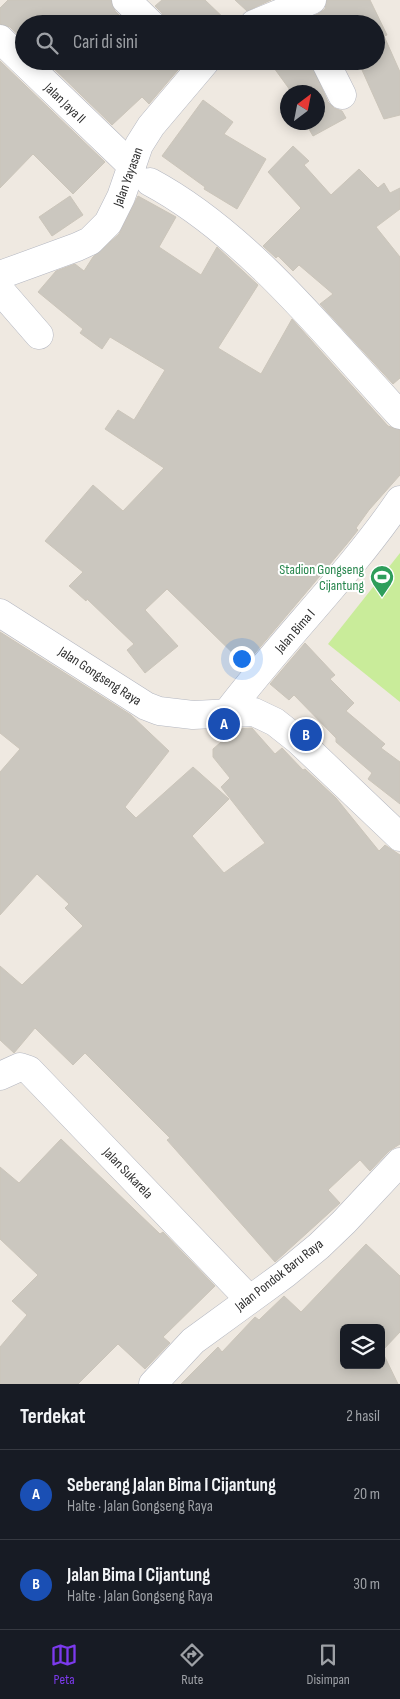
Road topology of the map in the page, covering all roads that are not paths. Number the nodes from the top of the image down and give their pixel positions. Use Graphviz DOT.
graph roads {
  1 [pos="126,0"];
  2 [pos="301,8"];
  3 [pos="142,15"];
  4 [pos="280,15"];
  5 [pos="0,39"];
  6 [pos="15,53"];
  7 [pos="32,70"];
  8 [pos="193,70"];
  9 [pos="329,70"];
  10 [pos="342,94"];
  11 [pos="141,174"];
  12 [pos="0,275"];
  13 [pos="0,290"];
  14 [pos="39,336"];
  15 [pos="400,415"];
  16 [pos="400,500"];
  17 [pos="0,613"];
  18 [pos="226,714"];
  19 [pos="400,837"];
  20 [pos="1,1073"];
  21 [pos="400,1162"];
  22 [pos="249,1299"];
  23 [pos="153,1384"];
  1 -- 3 [label="street"];
  2 -- 4 [label="street"];
  5 -- 6 [label="street, Jalan Jaya II"];
  7 -- 11 [label="street, Jalan Jaya II"];
  8 -- 11 [label="street, Jalan Yayasan"];
  9 -- 10 [label="street"];
  11 -- 12 [label="street, Jalan Yayasan"];
  11 -- 15 [label="street, Jalan Jaya II"];
  13 -- 14 [label="street"];
  16 -- 18 [label="street, Jalan Bima I"];
  17 -- 18 [label="street, Jalan Gongseng Raya"];
  18 -- 19 [label="street, Jalan Gongseng Raya"];
  20 -- 22 [label="street, Jalan Sukarela"];
  21 -- 22 [label="street, Jalan Pondok Baru Raya"];
  22 -- 23 [label="street, Jalan Pondok Baru Raya"];
}
